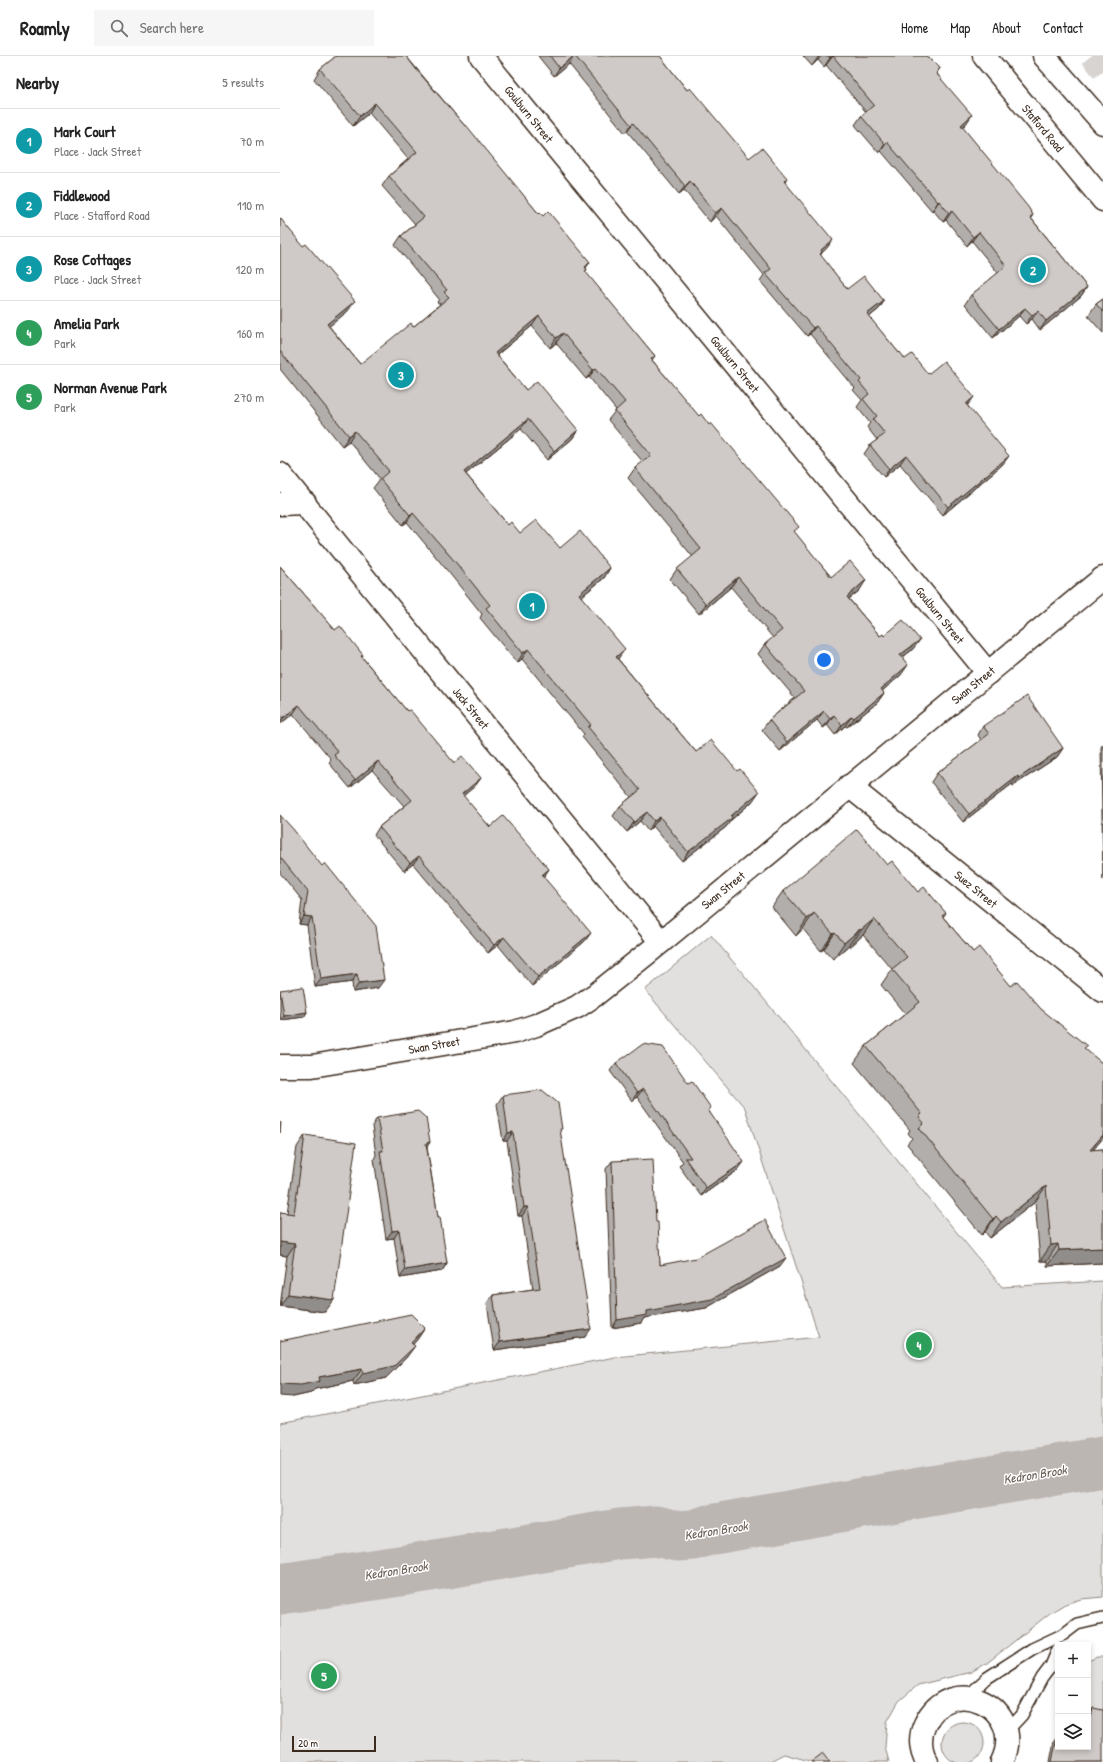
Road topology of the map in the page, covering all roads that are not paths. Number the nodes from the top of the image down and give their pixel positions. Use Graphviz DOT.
graph roads {
  1 [pos="481,56"];
  2 [pos="984,56"];
  3 [pos="1044,56"];
  4 [pos="1103,123"];
  5 [pos="1103,200"];
  6 [pos="280,474"];
  7 [pos="304,503"];
  8 [pos="280,504"];
  9 [pos="1103,578"];
  10 [pos="988,673"];
  11 [pos="849,786"];
  12 [pos="661,942"];
  13 [pos="1103,991"];
  14 [pos="280,1066"];
  15 [pos="1103,1618"];
  16 [pos="1064,1634"];
  17 [pos="1061,1642"];
  18 [pos="1055,1656"];
  19 [pos="967,1697"];
  20 [pos="1007,1731"];
  21 [pos="927,1762"];
  22 [pos="1002,1762"];
  1 -- 10 [label="main road, Goulburn Street"];
  2 -- 5 [label="main road, Stafford Road"];
  3 -- 4 [label="main road"];
  6 -- 7 [label="main road, Jack Street"];
  7 -- 8 [label="main road"];
  7 -- 12 [label="main road, Jack Street"];
  9 -- 10 [label="main road, Swan Street"];
  10 -- 11 [label="main road, Swan Street"];
  11 -- 12 [label="main road, Swan Street"];
  11 -- 13 [label="main road, Suez Street"];
  12 -- 14 [label="main road, Swan Street"];
  15 -- 16 [label="lane"];
  16 -- 17 [label="lane"];
  16 -- 19 [label="lane"];
  18 -- 20 [label="lane"];
  19 -- 20 [label="main road"];
  19 -- 21 [label="main road"];
  20 -- 22 [label="main road"];
}
